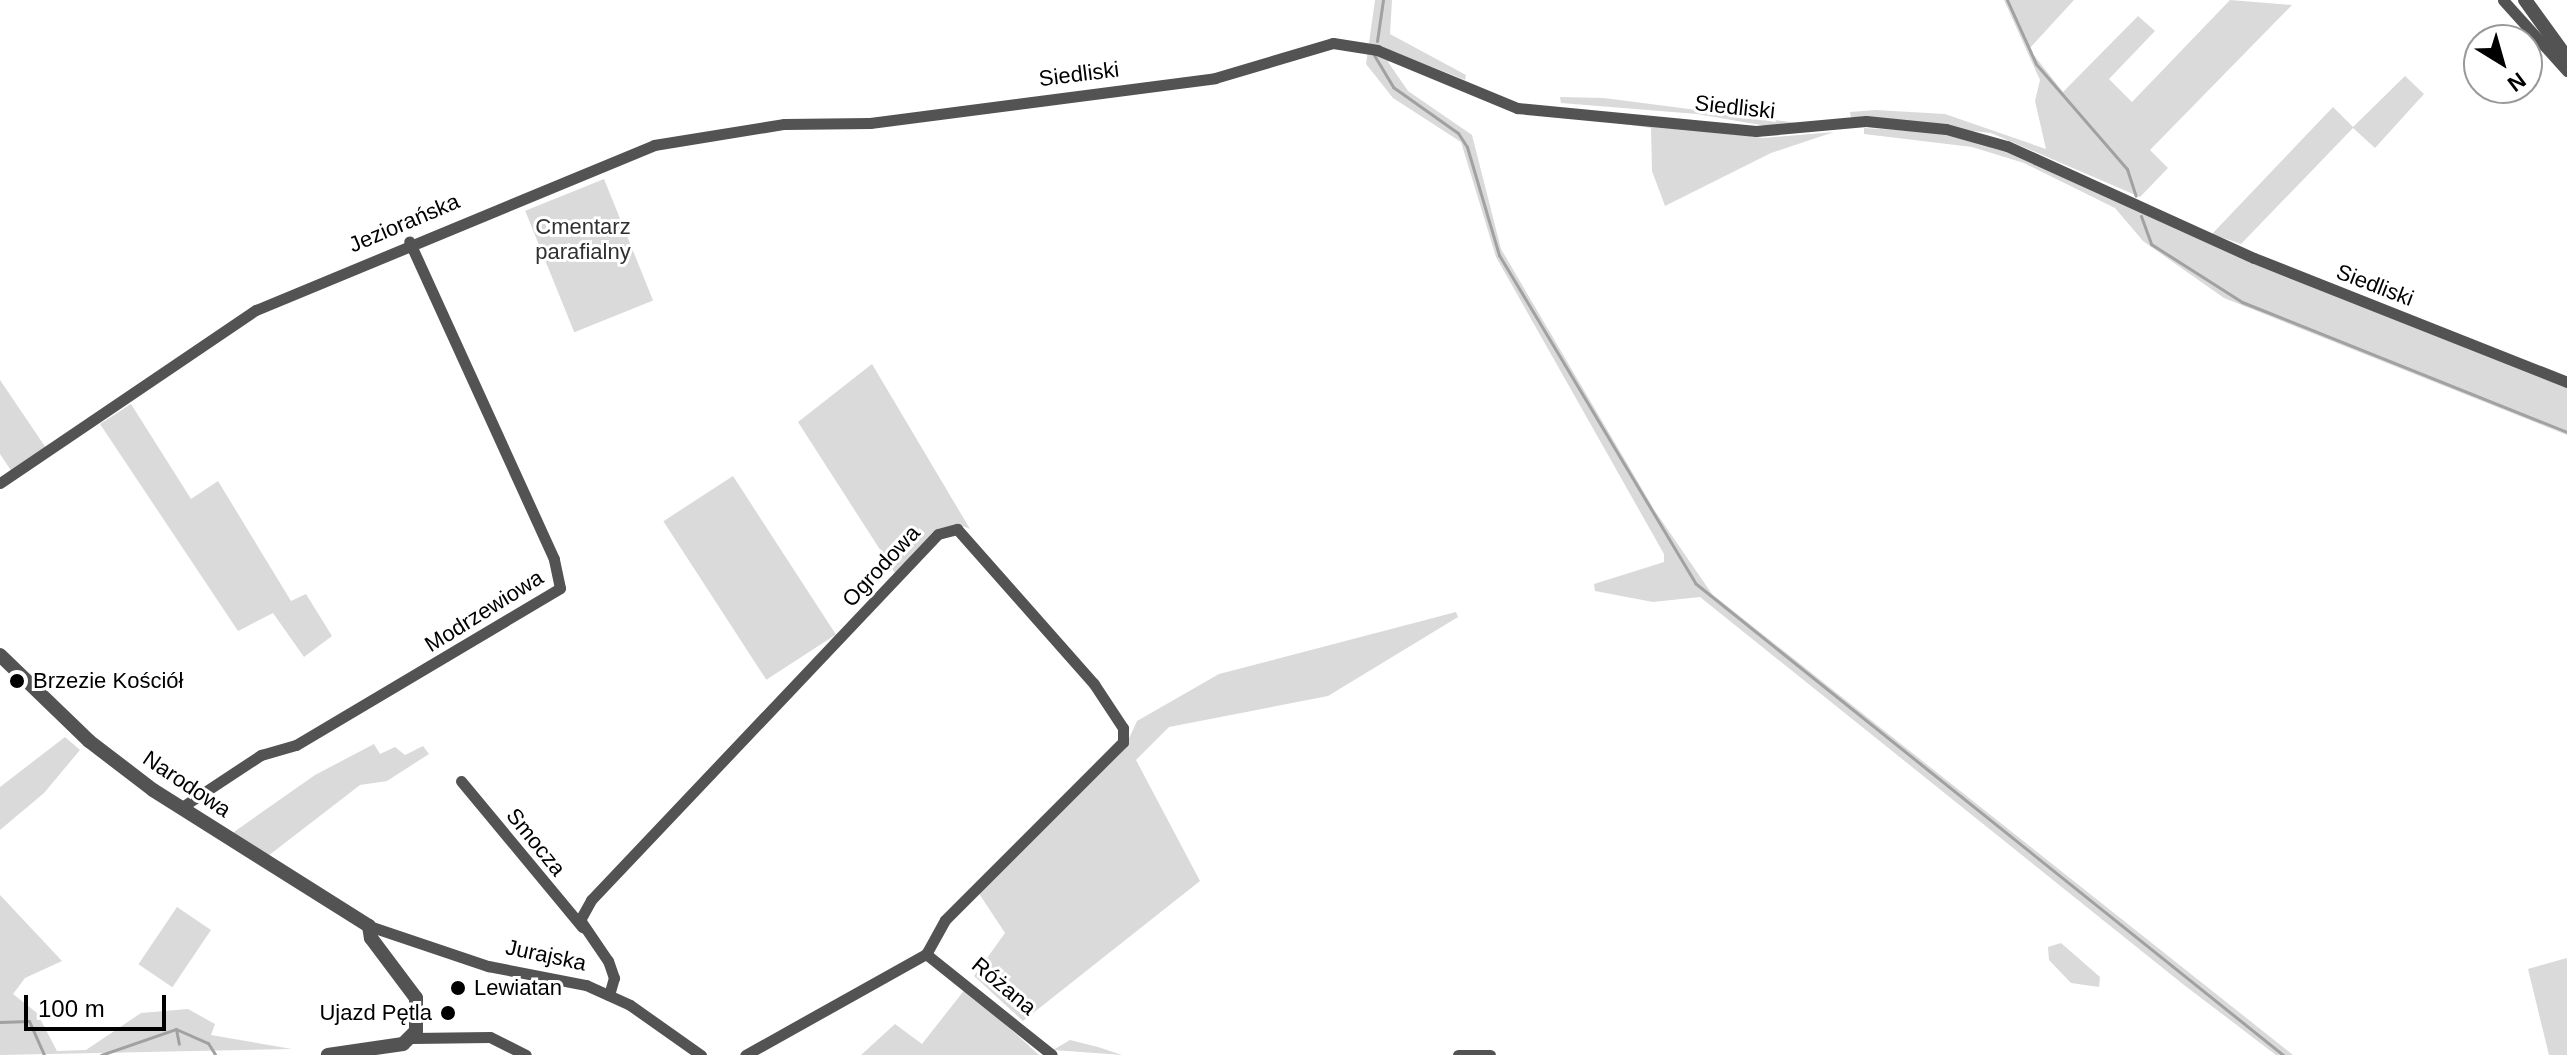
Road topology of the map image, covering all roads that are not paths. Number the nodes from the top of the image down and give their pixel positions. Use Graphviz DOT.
graph roads {
  1 [pos="2503,0"];
  2 [pos="2525,0"];
  3 [pos="2567,58"];
  4 [pos="2567,71"];
  5 [pos="870,123"];
  6 [pos="409,241"];
  7 [pos="2567,382"];
  8 [pos="0,483"];
  9 [pos="0,655"];
  10 [pos="461,781"];
  11 [pos="182,807"];
  12 [pos="369,926"];
  13 [pos="582,927"];
  14 [pos="926,954"];
  15 [pos="609,995"];
  16 [pos="412,1038"];
  17 [pos="328,1055"];
  18 [pos="526,1055"];
  19 [pos="701,1055"];
  20 [pos="745,1055"];
  21 [pos="1052,1055"];
  22 [pos="1458,1055"];
  23 [pos="1490,1055"];
  1 -- 4 [label="street"];
  2 -- 3 [label="street"];
  5 -- 6 [label="street, Jeziorańska"];
  5 -- 7 [label="street, Siedliski"];
  6 -- 8 [label="street, Jeziorańska"];
  6 -- 11 [label="street, Modrzewiowa"];
  9 -- 11 [label="street, Narodowa"];
  10 -- 13 [label="street, Smocza"];
  11 -- 12 [label="street, Narodowa"];
  12 -- 15 [label="street, Jurajska"];
  12 -- 16 [label="street"];
  13 -- 14 [label="street, Ogrodowa"];
  13 -- 15 [label="street"];
  14 -- 20 [label="street"];
  14 -- 21 [label="street, Różana"];
  15 -- 19 [label="street, Jurajska"];
  16 -- 17 [label="street"];
  16 -- 18 [label="street"];
  22 -- 23 [label="street"];
}
